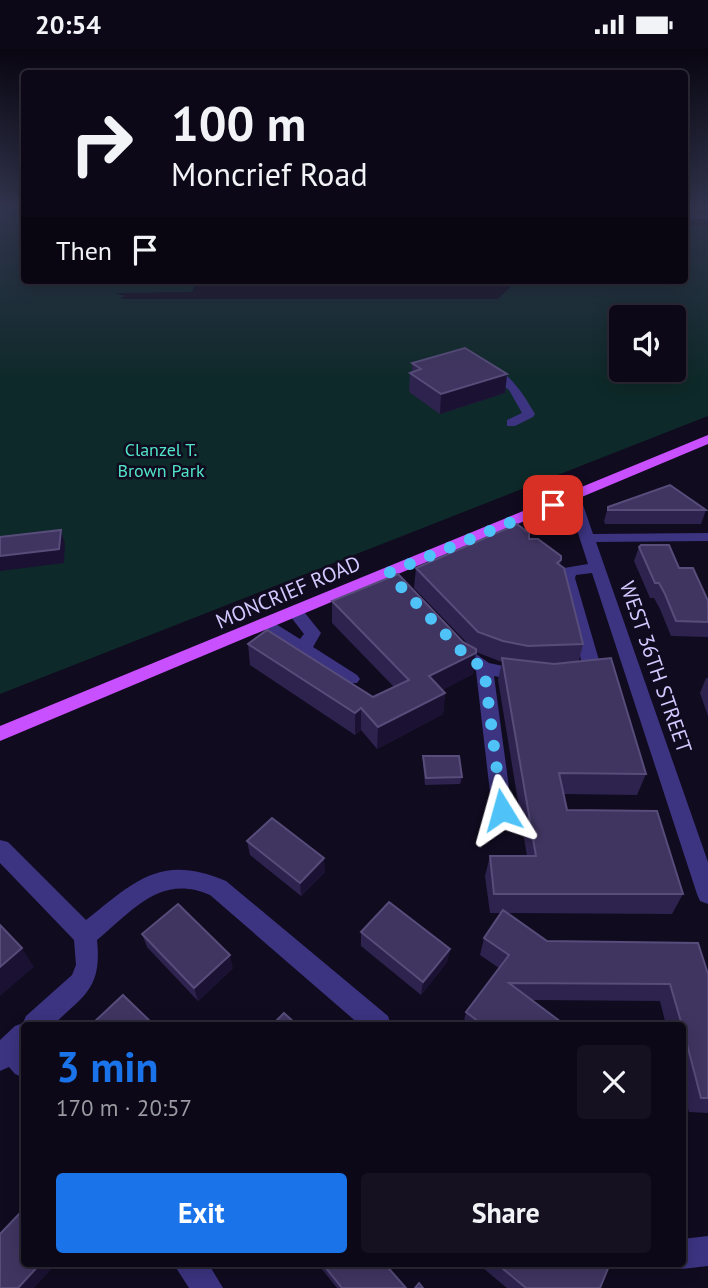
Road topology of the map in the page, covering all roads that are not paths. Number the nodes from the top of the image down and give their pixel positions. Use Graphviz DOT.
graph roads {
  1 [pos="477,362"];
  2 [pos="511,423"];
  3 [pos="708,439"];
  4 [pos="573,496"];
  5 [pos="708,537"];
  6 [pos="588,538"];
  7 [pos="598,568"];
  8 [pos="388,573"];
  9 [pos="402,587"];
  10 [pos="295,612"];
  11 [pos="265,625"];
  12 [pos="451,639"];
  13 [pos="300,648"];
  14 [pos="629,661"];
  15 [pos="484,668"];
  16 [pos="540,674"];
  17 [pos="351,679"];
  18 [pos="0,734"];
  19 [pos="502,810"];
  20 [pos="0,849"];
  21 [pos="708,894"];
  22 [pos="85,935"];
  23 [pos="38,1022"];
  24 [pos="375,1022"];
  25 [pos="708,1251"];
  26 [pos="686,1254"];
  27 [pos="191,1267"];
  28 [pos="208,1288"];
  1 -- 2 [label="street"];
  3 -- 4 [label="main road, MONCRIEF ROAD"];
  4 -- 6 [label="street, WEST 36TH STREET"];
  4 -- 8 [label="main road, MONCRIEF ROAD"];
  5 -- 6 [label="street"];
  6 -- 7 [label="street, WEST 36TH STREET"];
  7 -- 14 [label="street, WEST 36TH STREET"];
  7 -- 14 [label="street"];
  8 -- 9 [label="street"];
  8 -- 10 [label="main road, MONCRIEF ROAD"];
  10 -- 11 [label="main road, MONCRIEF ROAD"];
  10 -- 13 [label="street"];
  11 -- 13 [label="street"];
  11 -- 18 [label="main road, MONCRIEF ROAD"];
  12 -- 15 [label="street"];
  13 -- 17 [label="street"];
  14 -- 21 [label="street, WEST 36TH STREET"];
  15 -- 16 [label="street"];
  15 -- 19 [label="street"];
  20 -- 22 [label="street"];
  22 -- 23 [label="street"];
  22 -- 24 [label="street"];
  25 -- 26 [label="street"];
  27 -- 28 [label="street"];
}
